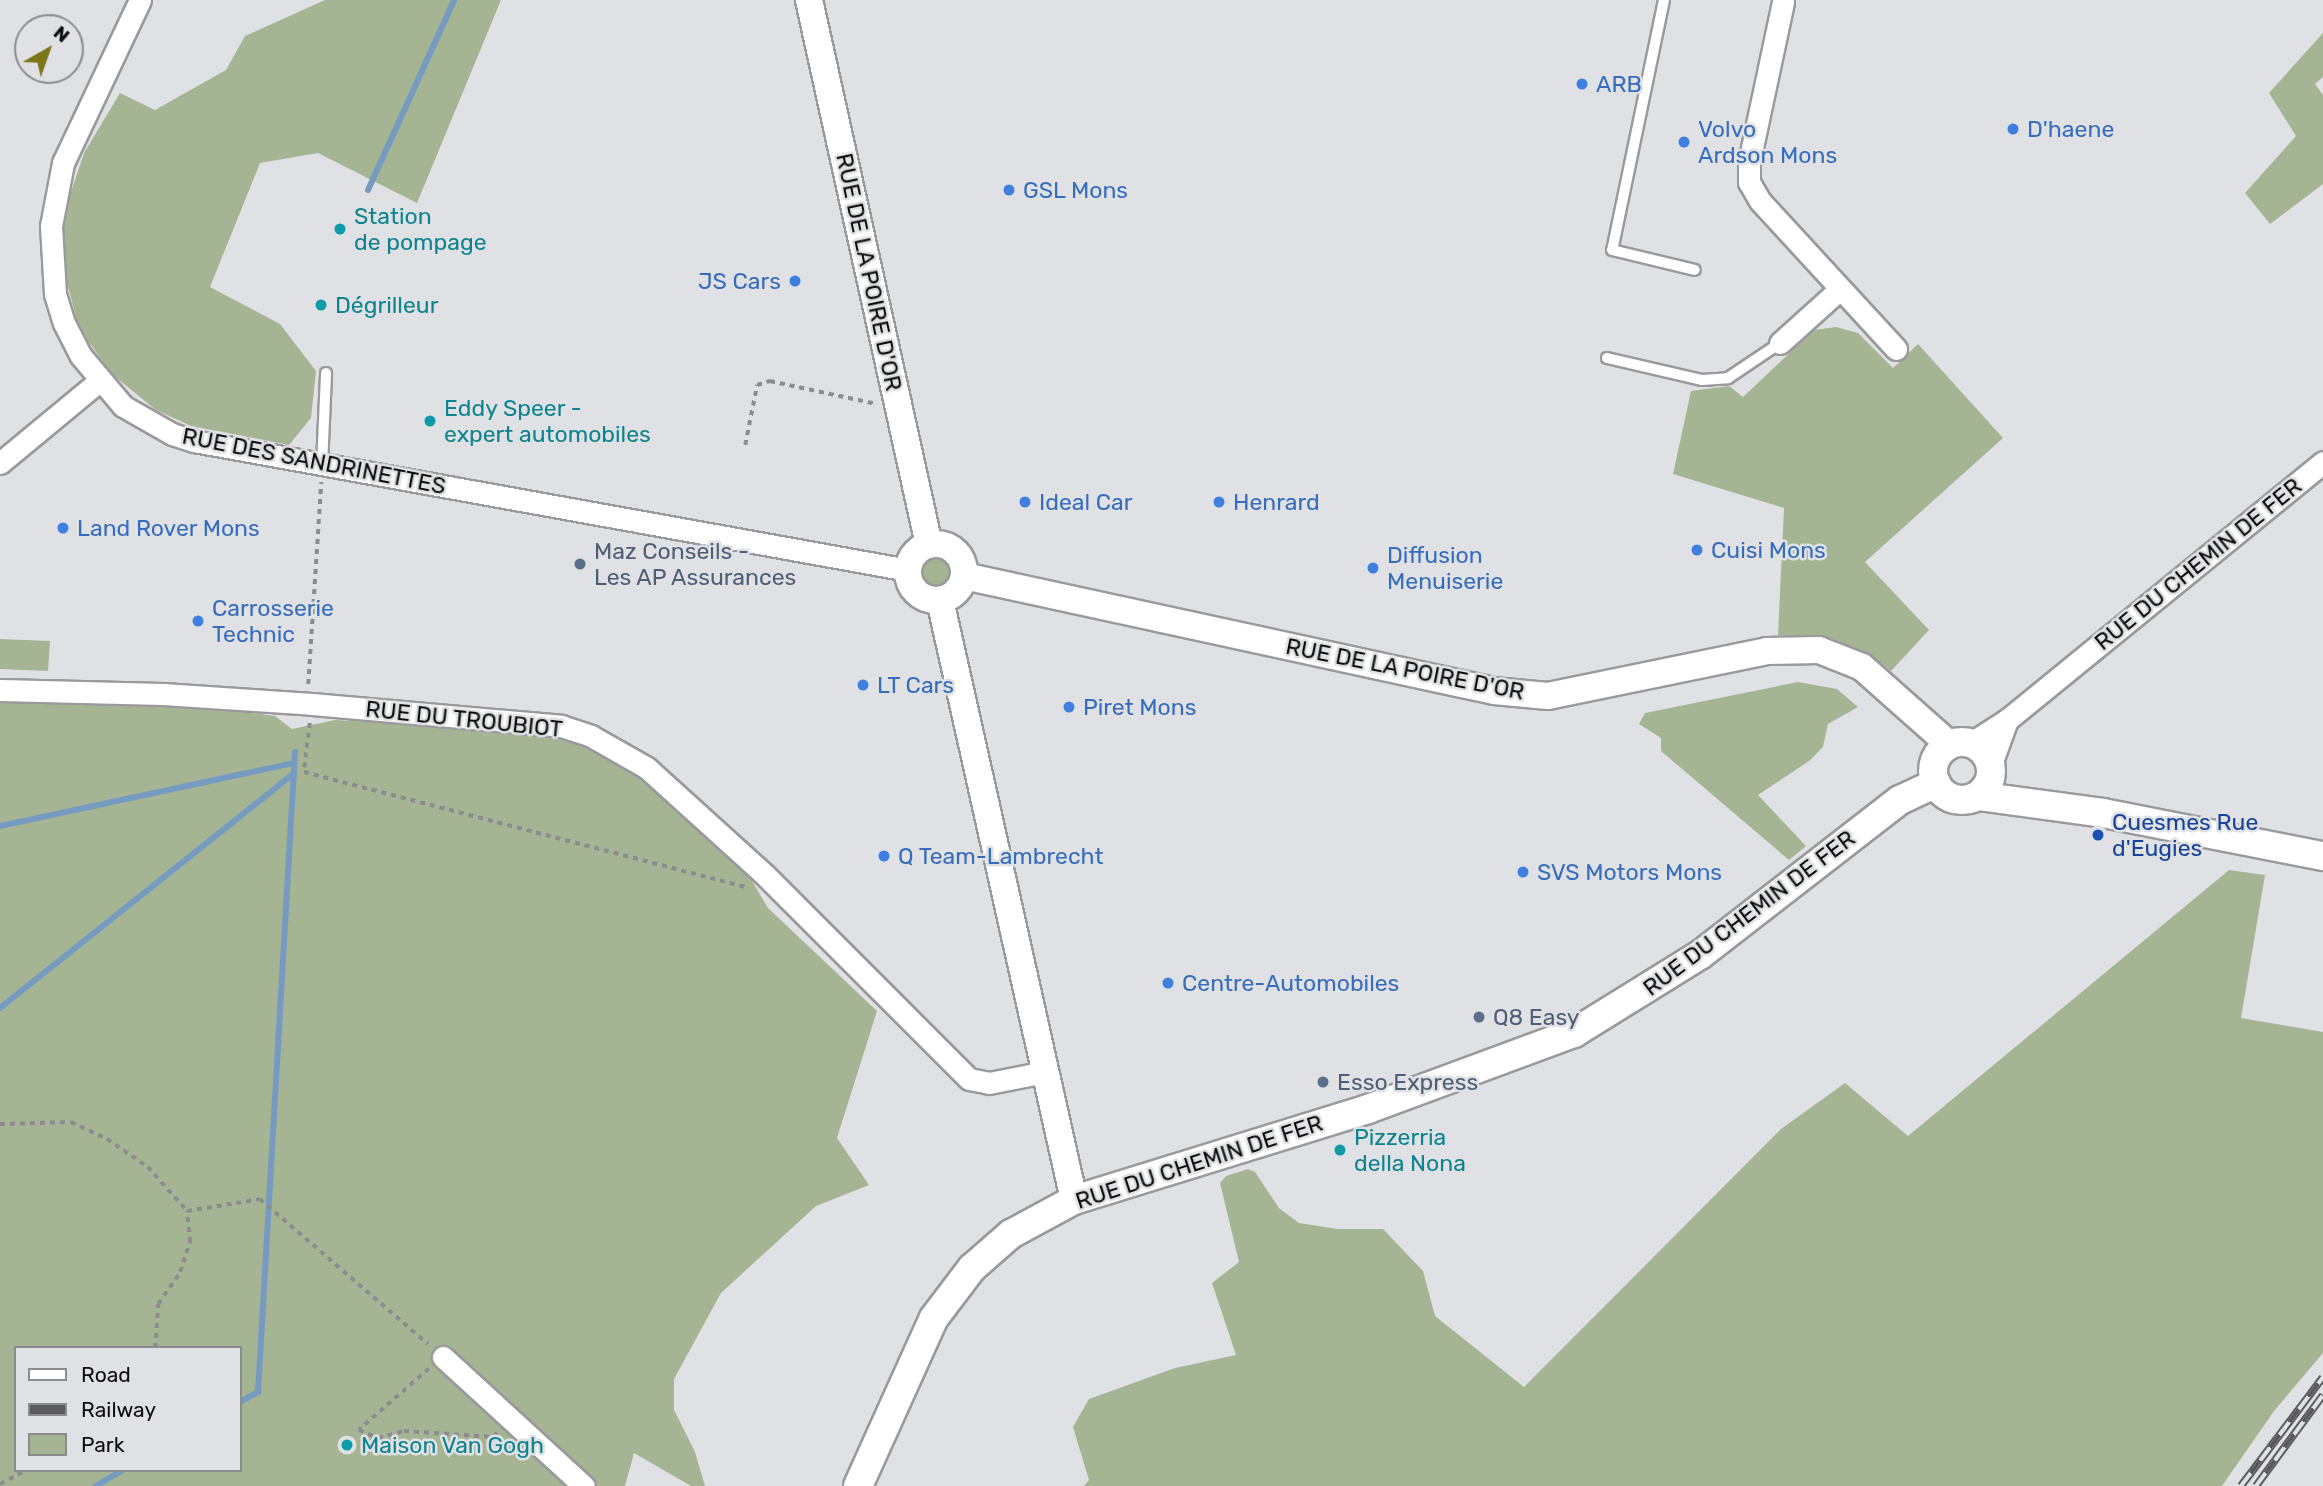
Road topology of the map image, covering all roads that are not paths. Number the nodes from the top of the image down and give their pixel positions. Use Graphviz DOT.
graph roads {
  1 [pos="140,0"];
  2 [pos="809,0"];
  3 [pos="1664,0"];
  4 [pos="1784,1"];
  5 [pos="1695,270"];
  6 [pos="1840,289"];
  7 [pos="1780,343"];
  8 [pos="1896,349"];
  9 [pos="1607,358"];
  10 [pos="326,373"];
  11 [pos="99,382"];
  12 [pos="2323,462"];
  13 [pos="0,463"];
  14 [pos="322,466"];
  15 [pos="929,545"];
  16 [pos="908,570"];
  17 [pos="964,576"];
  18 [pos="940,600"];
  19 [pos="0,690"];
  20 [pos="2007,720"];
  21 [pos="1953,748"];
  22 [pos="1986,780"];
  23 [pos="1936,783"];
  24 [pos="2323,856"];
  25 [pos="1045,1072"];
  26 [pos="1074,1200"];
  27 [pos="443,1357"];
  28 [pos="584,1486"];
  29 [pos="858,1486"];
  1 -- 11 [label="street, RUE DES SANDRINETTES"];
  2 -- 15 [label="street, RUE DE LA POIRE D'OR"];
  3 -- 5 [label="lane"];
  4 -- 6 [label="street"];
  6 -- 7 [label="street"];
  6 -- 8 [label="street"];
  7 -- 9 [label="lane"];
  10 -- 14 [label="lane"];
  11 -- 13 [label="street"];
  11 -- 14 [label="street, RUE DES SANDRINETTES"];
  12 -- 20 [label="street, RUE DU CHEMIN DE FER"];
  14 -- 16 [label="street, RUE DES SANDRINETTES"];
  15 -- 16 [label="street"];
  15 -- 17 [label="street"];
  16 -- 18 [label="street"];
  17 -- 18 [label="street"];
  17 -- 21 [label="street, RUE DE LA POIRE D'OR"];
  18 -- 25 [label="street"];
  19 -- 25 [label="street, RUE DU TROUBIOT"];
  20 -- 21 [label="street, RUE DU CHEMIN DE FER"];
  20 -- 22 [label="street"];
  21 -- 22 [label="main road"];
  21 -- 23 [label="main road"];
  22 -- 23 [label="main road"];
  22 -- 24 [label="main road"];
  23 -- 26 [label="main road, RUE DU CHEMIN DE FER"];
  25 -- 26 [label="street"];
  26 -- 29 [label="main road, RUE DU CHEMIN DE FER"];
  27 -- 28 [label="street"];
}
